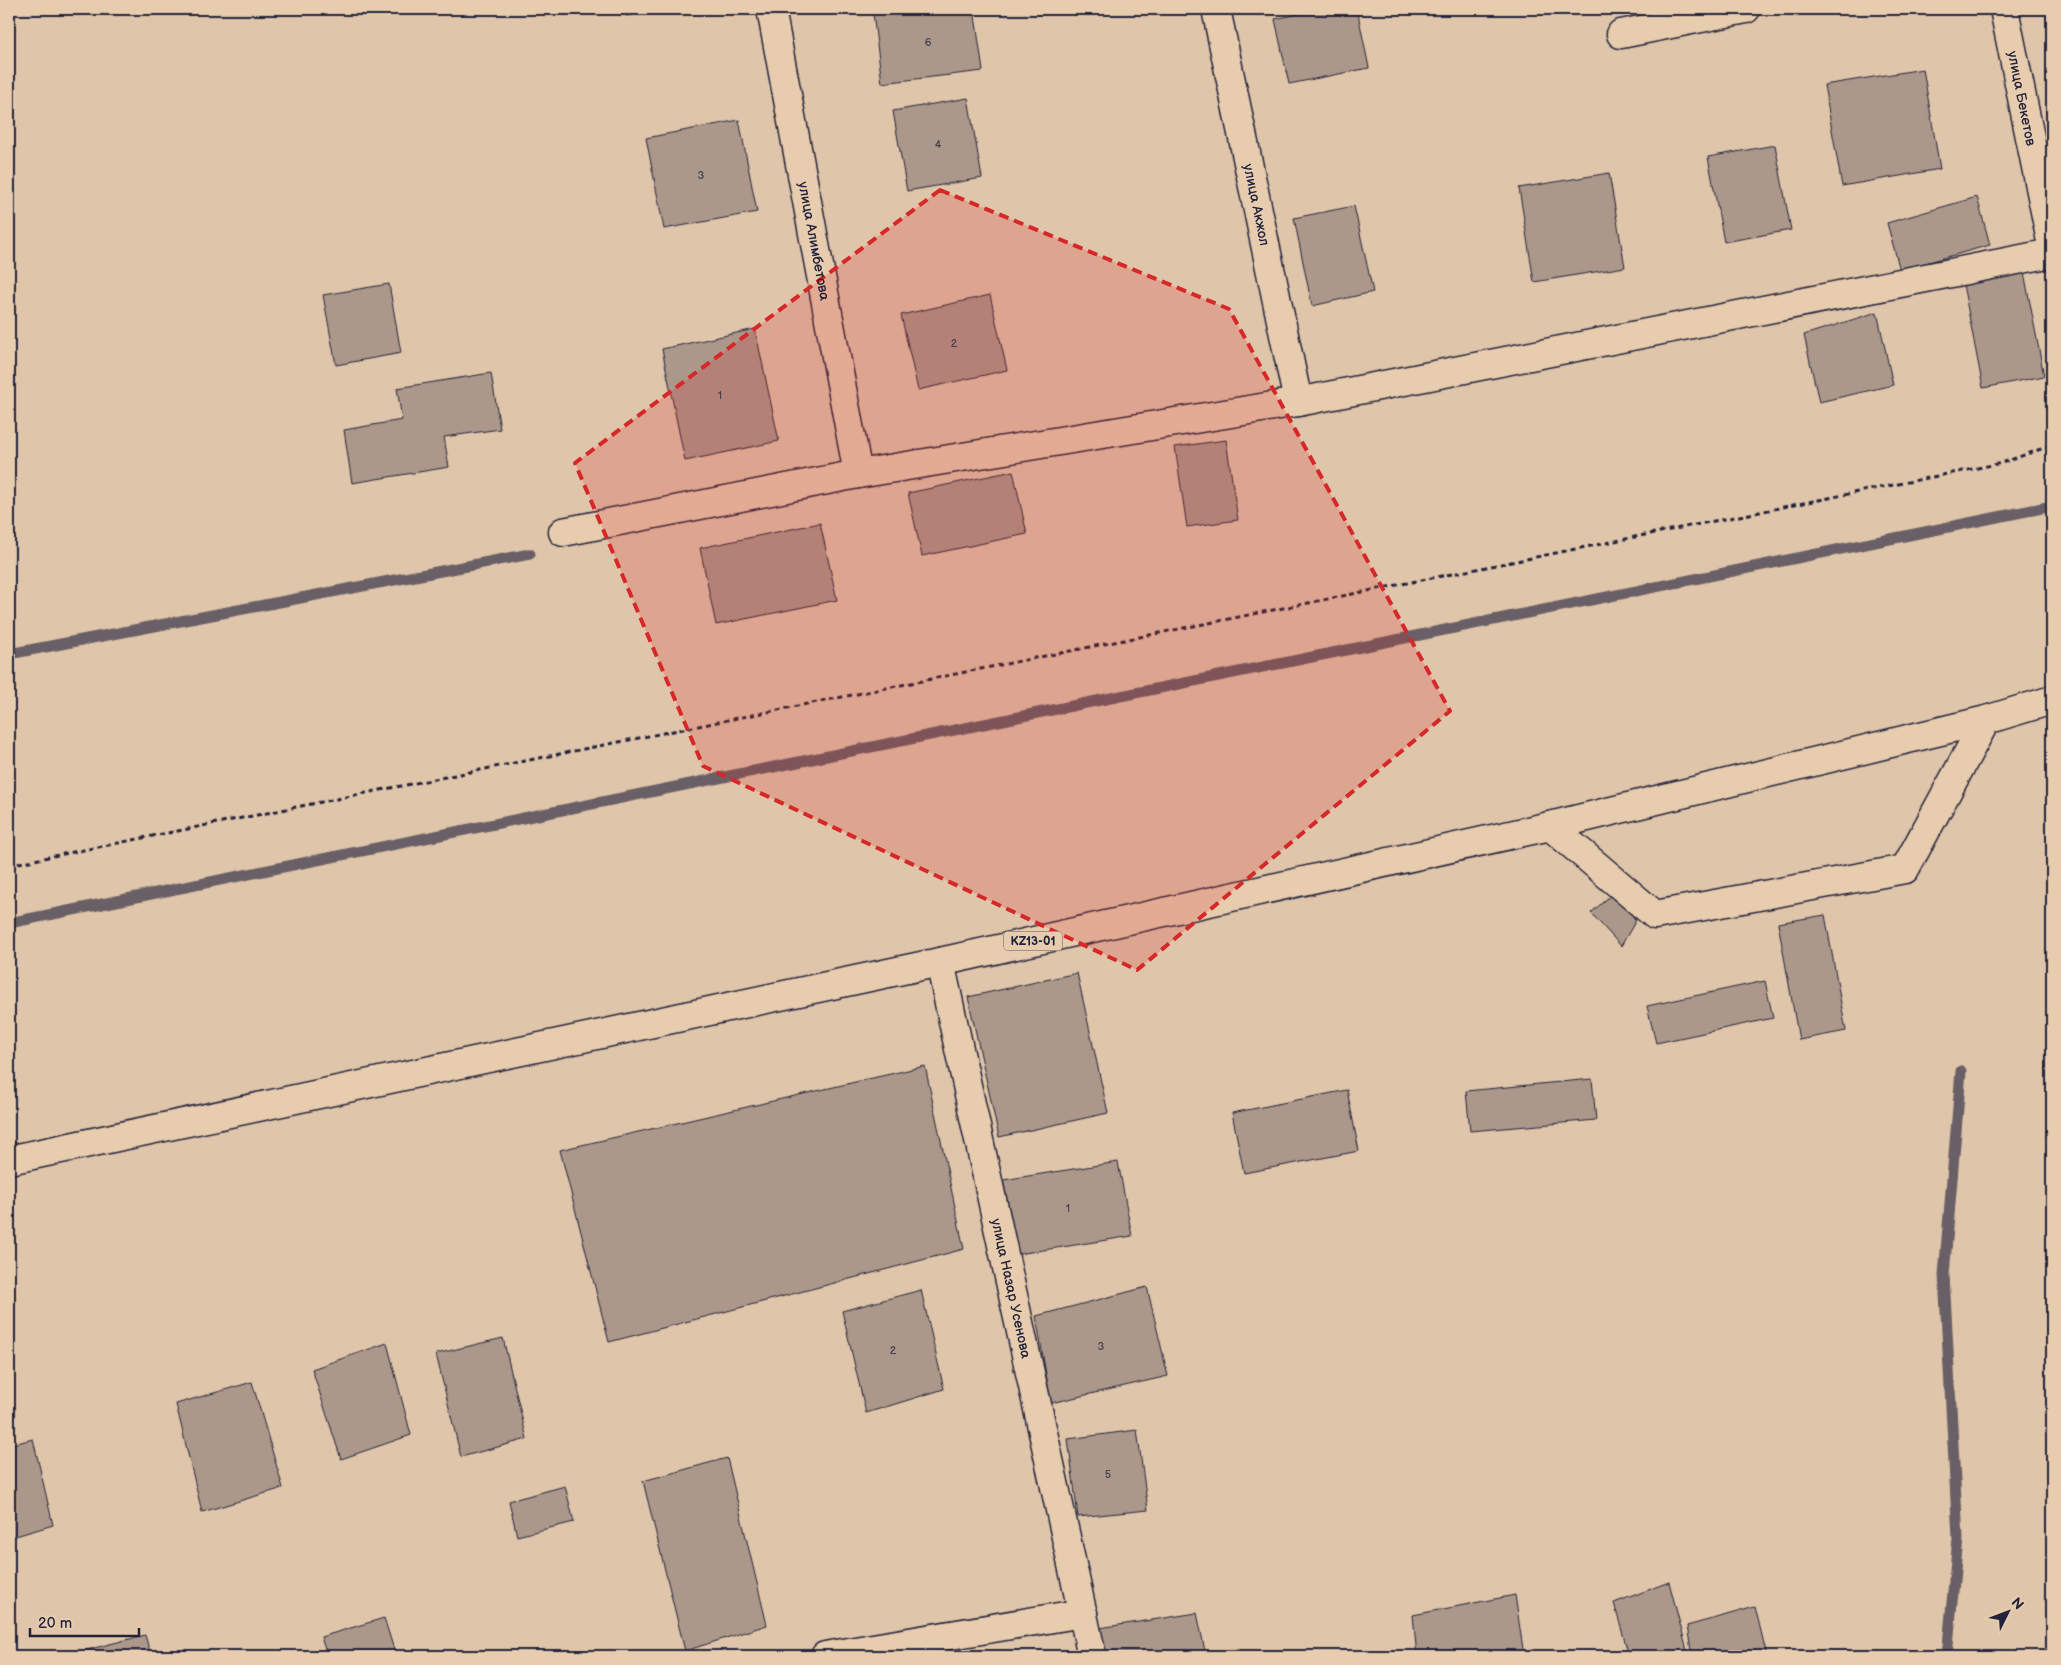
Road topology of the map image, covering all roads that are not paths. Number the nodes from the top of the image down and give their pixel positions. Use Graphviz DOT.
graph roads {
  1 [pos="771,9"];
  2 [pos="1216,9"];
  3 [pos="1746,9"];
  4 [pos="2004,9"];
  5 [pos="1621,34"];
  6 [pos="2052,246"];
  7 [pos="2052,253"];
  8 [pos="1298,402"];
  9 [pos="858,474"];
  10 [pos="563,532"];
  11 [pos="2052,700"];
  12 [pos="1986,720"];
  13 [pos="1550,826"];
  14 [pos="940,962"];
  15 [pos="9,1160"];
  16 [pos="1083,1613"];
  17 [pos="825,1656"];
  18 [pos="1092,1656"];
  1 -- 9 [label="street, улица Алимбетова"];
  2 -- 8 [label="street, улица Акжол"];
  3 -- 5 [label="street"];
  4 -- 6 [label="street, улица Бекетов"];
  7 -- 8 [label="street"];
  8 -- 9 [label="street"];
  9 -- 10 [label="street"];
  11 -- 12 [label="street, KZ13-01"];
  12 -- 13 [label="street, KZ13-01"];
  12 -- 13 [label="street"];
  13 -- 14 [label="street, KZ13-01"];
  14 -- 15 [label="street, KZ13-01"];
  14 -- 16 [label="street, улица Назар Усенова"];
  16 -- 17 [label="street"];
  16 -- 18 [label="street, улица Назар Усенова"];
}
